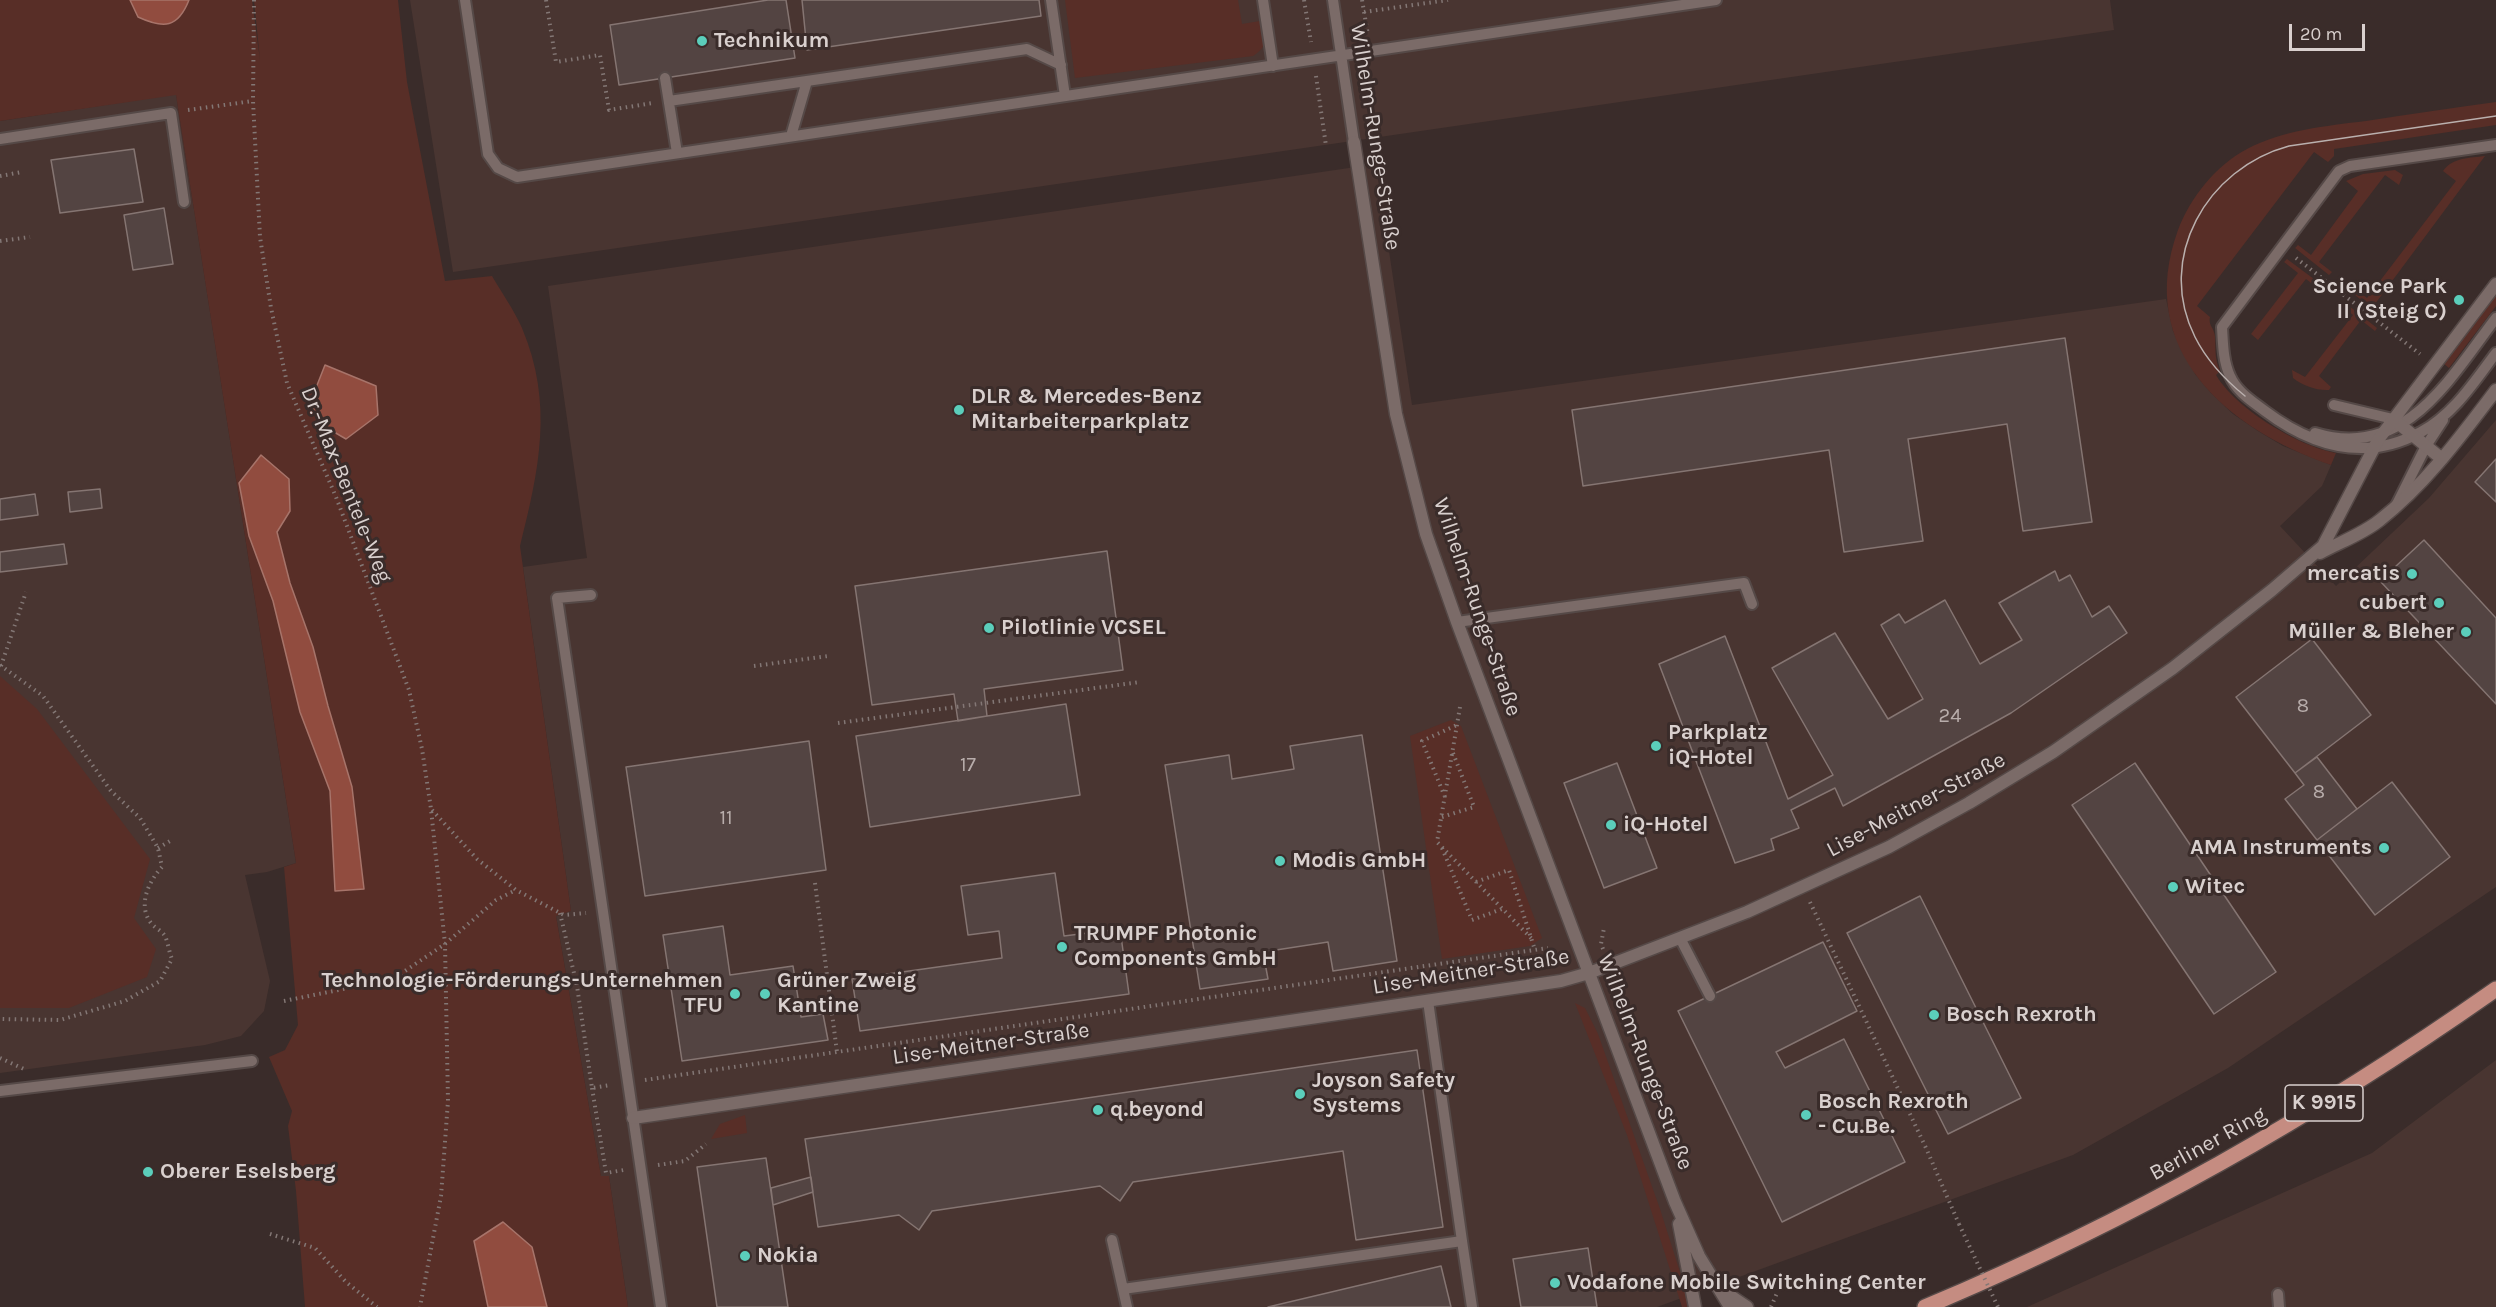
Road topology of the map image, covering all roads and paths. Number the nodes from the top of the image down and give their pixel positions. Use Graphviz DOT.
graph roads {
  1 [pos="254,0"];
  2 [pos="465,0"];
  3 [pos="546,0"];
  4 [pos="1051,0"];
  5 [pos="1263,0"];
  6 [pos="1304,0"];
  7 [pos="1333,0"];
  8 [pos="1362,0"];
  9 [pos="1448,0"];
  10 [pos="1716,0"];
  11 [pos="1364,12"];
  12 [pos="1370,51"];
  13 [pos="1341,56"];
  14 [pos="1314,60"];
  15 [pos="1061,65"];
  16 [pos="1273,66"];
  17 [pos="665,78"];
  18 [pos="807,81"];
  19 [pos="1065,96"];
  20 [pos="253,101"];
  21 [pos="669,101"];
  22 [pos="171,113"];
  23 [pos="791,136"];
  24 [pos="0,140"];
  25 [pos="1354,142"];
  26 [pos="2496,145"];
  27 [pos="1326,146"];
  28 [pos="677,153"];
  29 [pos="22,172"];
  30 [pos="0,176"];
  31 [pos="184,202"];
  32 [pos="30,237"];
  33 [pos="0,241"];
  34 [pos="2281,246"];
  35 [pos="2496,284"];
  36 [pos="2496,318"];
  37 [pos="2496,353"];
  38 [pos="2422,355"];
  39 [pos="2496,390"];
  40 [pos="2461,398"];
  41 [pos="2334,405"];
  42 [pos="2261,408"];
  43 [pos="2397,422"];
  44 [pos="2384,432"];
  45 [pos="2413,436"];
  46 [pos="2426,446"];
  47 [pos="2374,447"];
  48 [pos="2442,459"];
  49 [pos="2396,507"];
  50 [pos="2314,556"];
  51 [pos="26,592"];
  52 [pos="591,595"];
  53 [pos="1752,604"];
  54 [pos="1457,622"];
  55 [pos="828,656"];
  56 [pos="0,665"];
  57 [pos="754,666"];
  58 [pos="1140,682"];
  59 [pos="1460,707"];
  60 [pos="838,723"];
  61 [pos="1457,725"];
  62 [pos="1453,752"];
  63 [pos="1445,798"];
  64 [pos="431,809"];
  65 [pos="1442,818"];
  66 [pos="170,841"];
  67 [pos="1441,846"];
  68 [pos="158,848"];
  69 [pos="815,882"];
  70 [pos="1476,882"];
  71 [pos="1804,887"];
  72 [pos="516,890"];
  73 [pos="1502,909"];
  74 [pos="603,912"];
  75 [pos="560,914"];
  76 [pos="1604,928"];
  77 [pos="1680,938"];
  78 [pos="1532,939"];
  79 [pos="445,944"];
  80 [pos="1601,944"];
  81 [pos="1548,948"];
  82 [pos="1535,950"];
  83 [pos="1589,973"];
  84 [pos="2496,990"];
  85 [pos="1710,996"];
  86 [pos="284,1001"];
  87 [pos="1428,1001"];
  88 [pos="0,1019"];
  89 [pos="837,1052"];
  90 [pos="252,1061"];
  91 [pos="628,1083"];
  92 [pos="592,1088"];
  93 [pos="0,1090"];
  94 [pos="633,1118"];
  95 [pos="606,1173"];
  96 [pos="1675,1202"];
  97 [pos="270,1234"];
  98 [pos="1112,1240"];
  99 [pos="1462,1241"];
  100 [pos="1715,1284"];
  101 [pos="1780,1286"];
  102 [pos="1123,1289"];
  103 [pos="2278,1294"];
  104 [pos="377,1307"];
  105 [pos="420,1307"];
  106 [pos="661,1307"];
  107 [pos="1127,1307"];
  108 [pos="1472,1307"];
  109 [pos="1695,1307"];
  110 [pos="1730,1307"];
  111 [pos="1747,1307"];
  112 [pos="1771,1307"];
  113 [pos="1925,1307"];
  114 [pos="1998,1307"];
  115 [pos="2279,1307"];
  1 -- 20 [label="path, Dr.-Max-Bentele-Weg"];
  2 -- 28 [label="lane"];
  3 -- 21 [label="path"];
  4 -- 15 [label="lane"];
  5 -- 16 [label="lane"];
  6 -- 14 [label="path"];
  7 -- 13 [label="lane, Wilhelm-Runge-Straße"];
  8 -- 11 [label="path"];
  9 -- 11 [label="path"];
  10 -- 12 [label="lane"];
  11 -- 12 [label="path"];
  12 -- 13 [label="lane"];
  13 -- 14 [label="lane"];
  13 -- 25 [label="lane, Wilhelm-Runge-Straße"];
  14 -- 16 [label="lane"];
  14 -- 27 [label="path"];
  15 -- 18 [label="lane"];
  15 -- 19 [label="lane"];
  16 -- 19 [label="lane"];
  17 -- 21 [label="lane"];
  18 -- 21 [label="lane"];
  18 -- 23 [label="lane"];
  19 -- 23 [label="lane"];
  20 -- 22 [label="path"];
  20 -- 64 [label="path, Dr.-Max-Bentele-Weg"];
  21 -- 28 [label="lane"];
  22 -- 24 [label="lane"];
  22 -- 31 [label="lane"];
  23 -- 28 [label="lane"];
  25 -- 54 [label="street, Wilhelm-Runge-Straße"];
  26 -- 34 [label="lane"];
  29 -- 30 [label="path"];
  32 -- 33 [label="path"];
  34 -- 38 [label="path"];
  34 -- 42 [label="lane"];
  35 -- 43 [label="street, Lise-Meitner-Straße"];
  36 -- 43 [label="lane"];
  37 -- 40 [label="lane"];
  39 -- 48 [label="street, Lise-Meitner-Straße"];
  40 -- 45 [label="lane"];
  40 -- 46 [label="lane"];
  41 -- 43 [label="lane"];
  42 -- 44 [label="lane"];
  42 -- 47 [label="lane"];
  43 -- 44 [label="street, Lise-Meitner-Straße"];
  43 -- 45 [label="street"];
  44 -- 47 [label="street, Lise-Meitner-Straße"];
  45 -- 46 [label="street"];
  45 -- 47 [label="lane"];
  46 -- 48 [label="street"];
  46 -- 49 [label="lane"];
  47 -- 50 [label="street, Lise-Meitner-Straße"];
  48 -- 49 [label="street, Lise-Meitner-Straße"];
  49 -- 50 [label="street, Lise-Meitner-Straße"];
  50 -- 71 [label="street, Lise-Meitner-Straße"];
  51 -- 56 [label="path"];
  52 -- 74 [label="lane"];
  53 -- 54 [label="lane"];
  54 -- 83 [label="street, Wilhelm-Runge-Straße"];
  55 -- 57 [label="path"];
  56 -- 68 [label="path"];
  58 -- 60 [label="path"];
  59 -- 61 [label="path"];
  61 -- 62 [label="path"];
  61 -- 63 [label="path"];
  62 -- 63 [label="path"];
  62 -- 65 [label="path"];
  63 -- 65 [label="path"];
  64 -- 72 [label="path"];
  64 -- 79 [label="path, Dr.-Max-Bentele-Weg"];
  65 -- 67 [label="path"];
  66 -- 68 [label="path"];
  67 -- 70 [label="path"];
  67 -- 73 [label="path"];
  68 -- 88 [label="path"];
  69 -- 89 [label="path"];
  70 -- 73 [label="path"];
  70 -- 78 [label="path"];
  71 -- 77 [label="street, Lise-Meitner-Straße"];
  71 -- 114 [label="path, bridge"];
  72 -- 75 [label="path"];
  72 -- 79 [label="path"];
  73 -- 78 [label="path"];
  74 -- 75 [label="path"];
  74 -- 91 [label="lane"];
  75 -- 92 [label="path"];
  76 -- 80 [label="path"];
  77 -- 83 [label="street, Lise-Meitner-Straße"];
  77 -- 85 [label="lane"];
  78 -- 82 [label="path"];
  79 -- 86 [label="path"];
  79 -- 105 [label="path, Dr.-Max-Bentele-Weg"];
  81 -- 82 [label="path"];
  82 -- 89 [label="path"];
  83 -- 87 [label="street, Lise-Meitner-Straße"];
  83 -- 96 [label="street, Wilhelm-Runge-Straße"];
  84 -- 113 [label="main road, Berliner Ring / K 9915"];
  87 -- 94 [label="street, Lise-Meitner-Straße"];
  87 -- 99 [label="lane"];
  89 -- 91 [label="path"];
  90 -- 93 [label="lane"];
  91 -- 92 [label="path"];
  91 -- 94 [label="lane"];
  92 -- 95 [label="path"];
  94 -- 106 [label="lane"];
  96 -- 100 [label="street, Wilhelm-Runge-Straße"];
  96 -- 109 [label="street, Wilhelm-Runge-Straße"];
  97 -- 104 [label="path"];
  98 -- 102 [label="lane"];
  99 -- 102 [label="lane"];
  99 -- 108 [label="lane"];
  100 -- 110 [label="street, Wilhelm-Runge-Straße"];
  100 -- 111 [label="street, Wilhelm-Runge-Straße"];
  101 -- 112 [label="path"];
  102 -- 107 [label="lane"];
  103 -- 115 [label="lane"];
}
